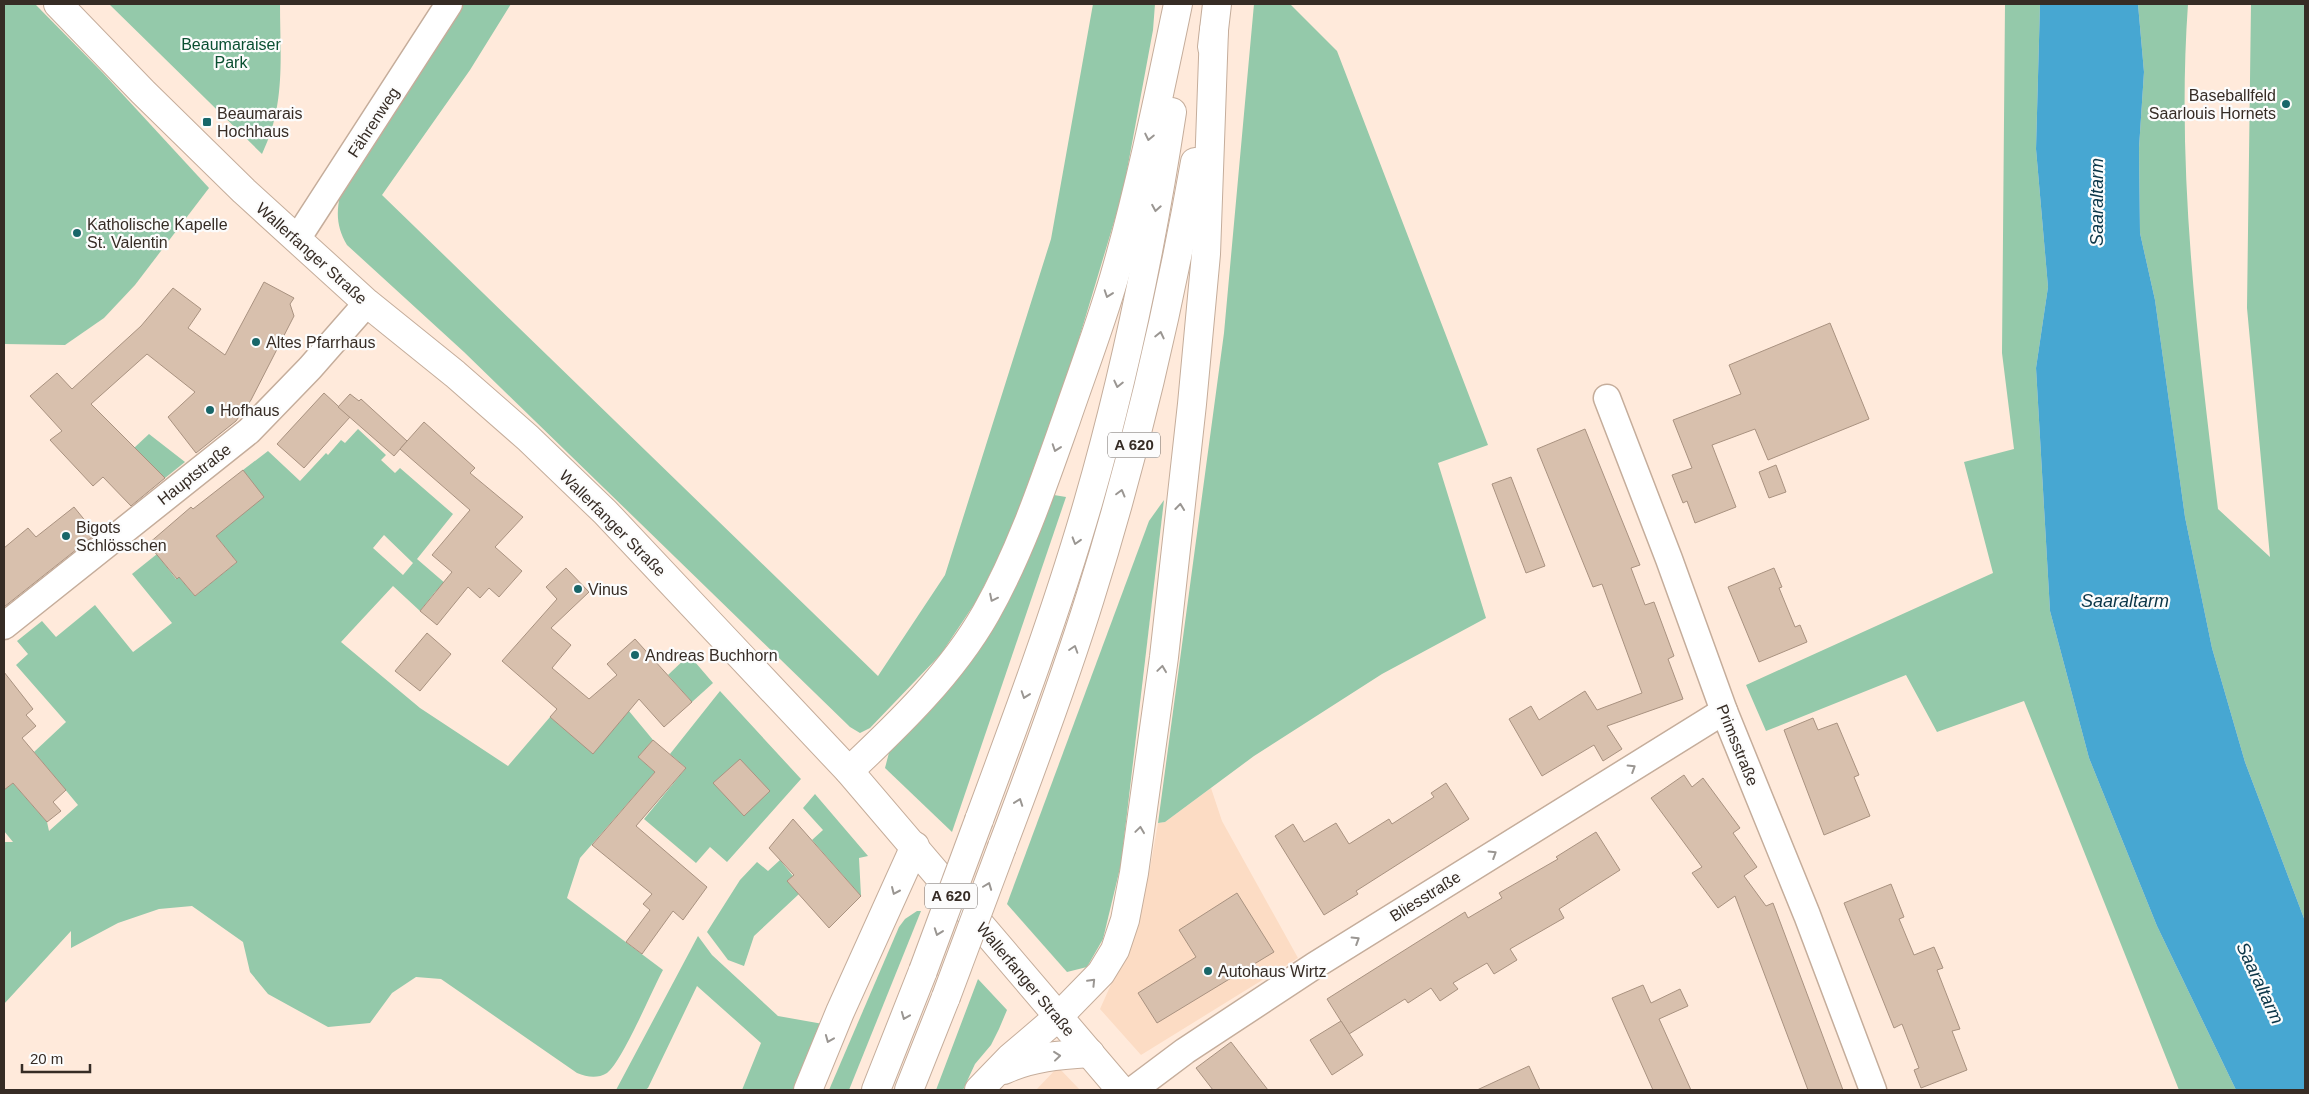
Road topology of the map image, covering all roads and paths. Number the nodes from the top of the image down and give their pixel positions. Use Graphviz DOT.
graph roads {
  1 [pos="58,4"];
  2 [pos="449,4"];
  3 [pos="1178,4"];
  4 [pos="1187,4"];
  5 [pos="1215,17"];
  6 [pos="297,239"];
  7 [pos="367,303"];
  8 [pos="1607,398"];
  9 [pos="4,626"];
  10 [pos="1724,711"];
  11 [pos="849,771"];
  12 [pos="915,846"];
  13 [pos="1058,1017"];
  14 [pos="1090,1054"];
  15 [pos="987,1082"];
  16 [pos="808,1090"];
  17 [pos="876,1090"];
  18 [pos="909,1090"];
  19 [pos="1121,1090"];
  20 [pos="1133,1090"];
  21 [pos="1873,1090"];
  1 -- 6 [label="main road, Wallerfanger Straße"];
  2 -- 6 [label="street, Fährenweg"];
  3 -- 11 [label="main road, one-way"];
  4 -- 17 [label="main road, A 620, one-way, bridge"];
  13 -- 5 [label="main road, one-way"];
  18 -- 5 [label="main road, A 620, one-way, bridge"];
  6 -- 7 [label="main road, Wallerfanger Straße"];
  7 -- 9 [label="street, Hauptstraße"];
  7 -- 11 [label="main road, Wallerfanger Straße"];
  8 -- 10 [label="street, Primsstraße"];
  20 -- 10 [label="street, Bliesstraße, one-way"];
  10 -- 21 [label="street, Primsstraße"];
  11 -- 12 [label="main road, Wallerfanger Straße"];
  12 -- 13 [label="main road, Wallerfanger Straße"];
  12 -- 16 [label="main road, one-way"];
  13 -- 14 [label="main road, Wallerfanger Straße"];
  13 -- 15 [label="main road"];
  15 -- 14 [label="main road, one-way"];
  14 -- 19 [label="main road, Wallerfanger Straße"];
}
